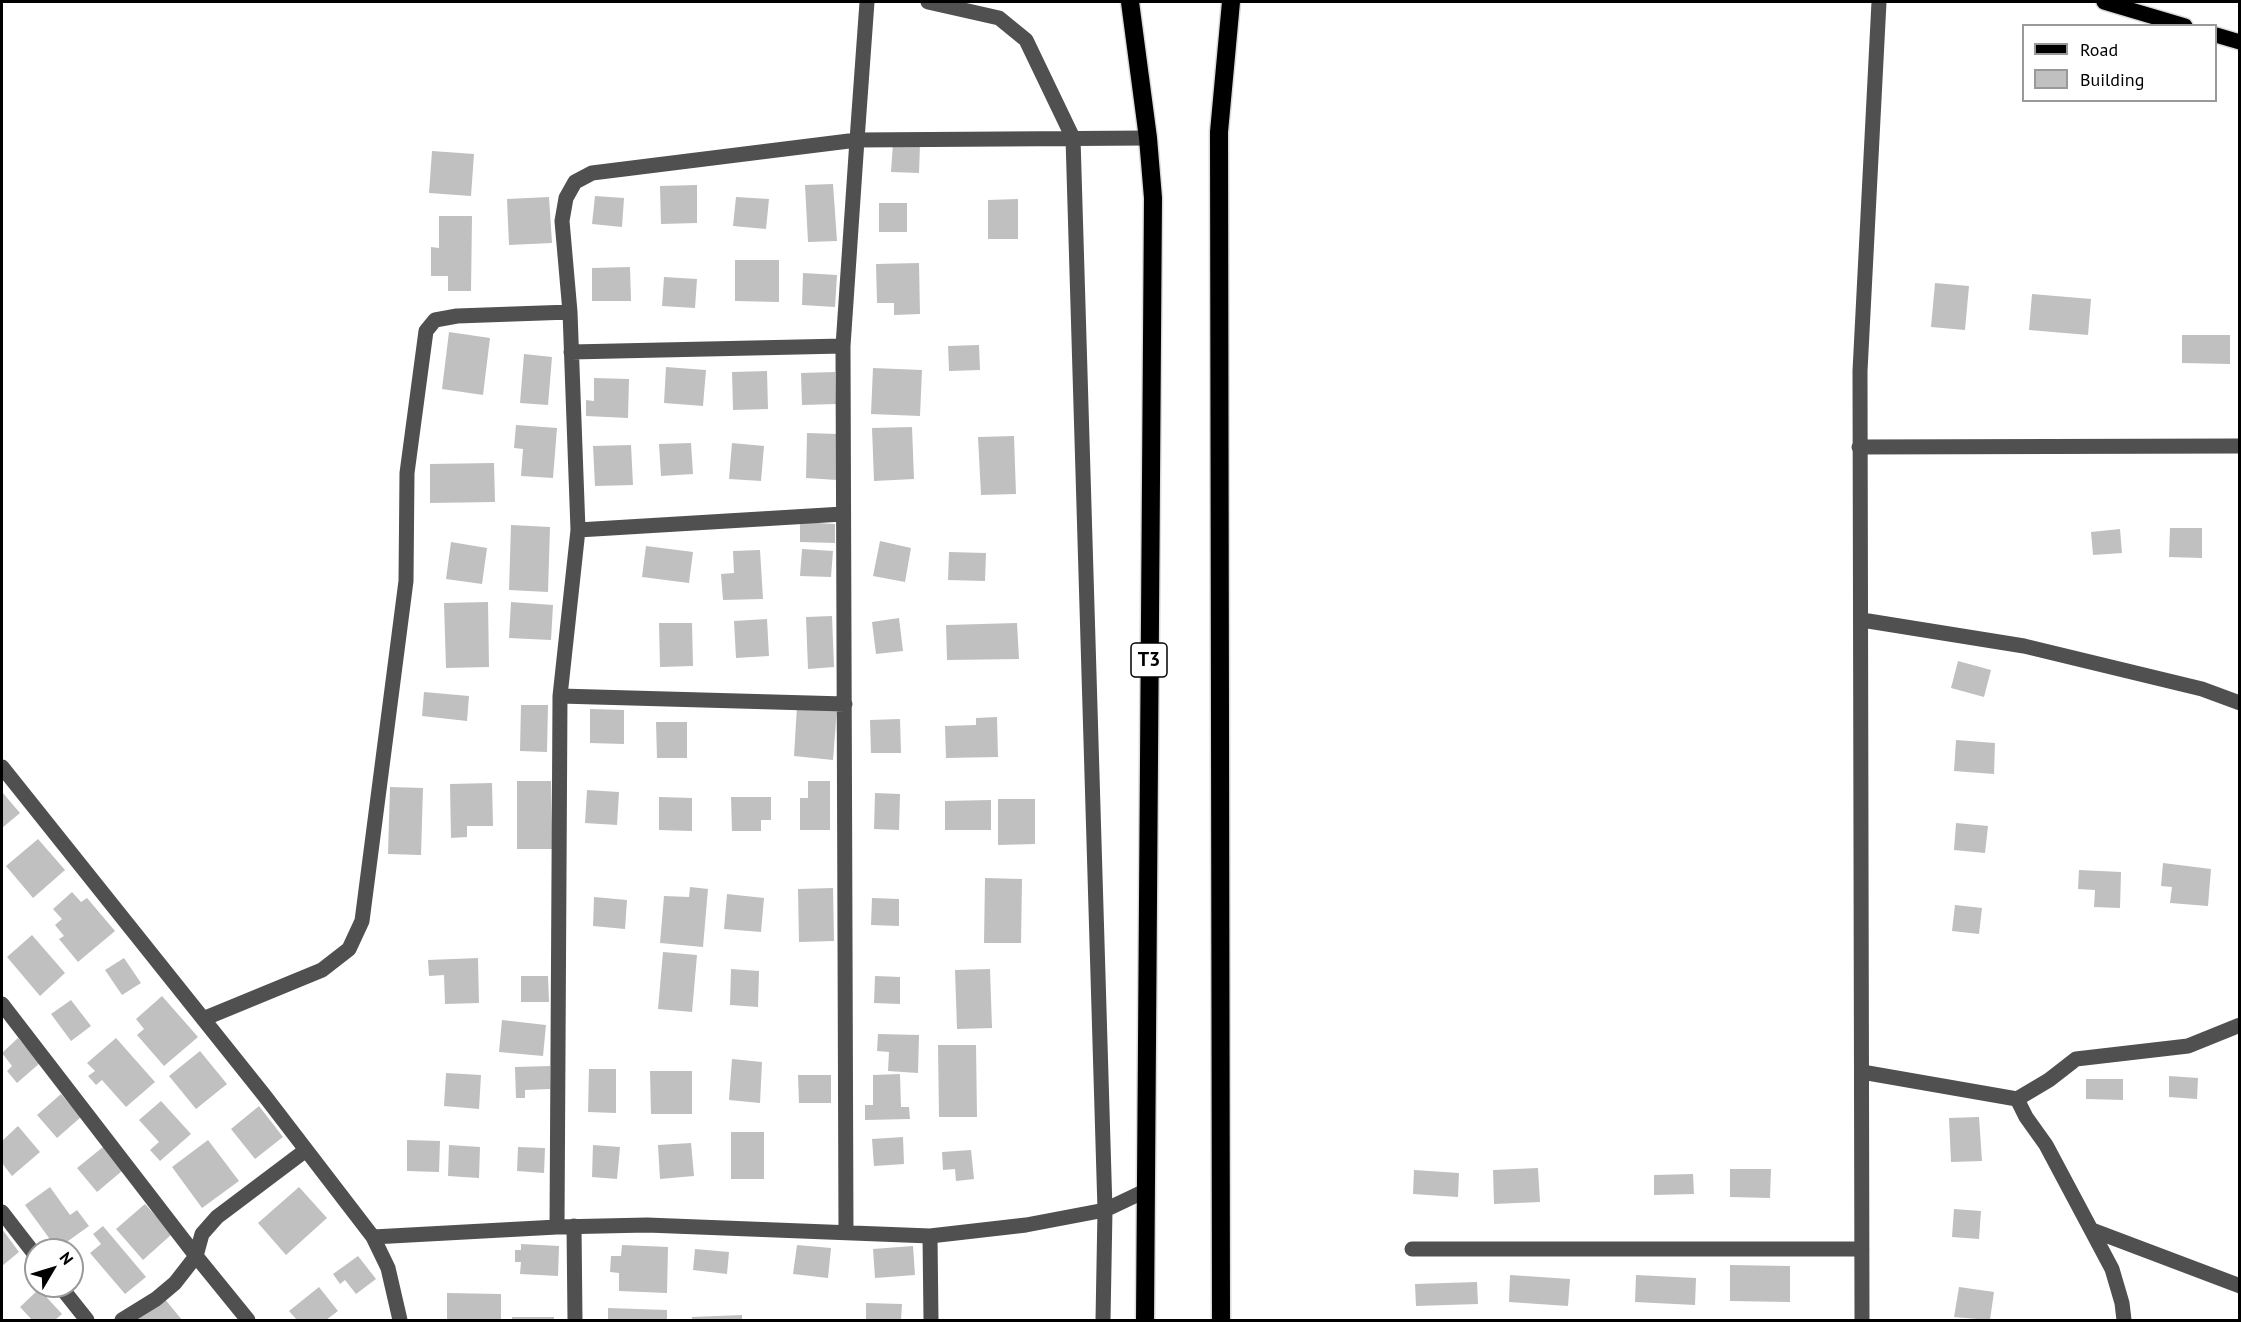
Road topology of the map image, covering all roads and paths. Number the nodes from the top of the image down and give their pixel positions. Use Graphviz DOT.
graph roads {
  1 [pos="867,2"];
  2 [pos="928,2"];
  3 [pos="1130,2"];
  4 [pos="1231,2"];
  5 [pos="1880,2"];
  6 [pos="2104,2"];
  7 [pos="2178,24"];
  8 [pos="2217,35"];
  9 [pos="2240,42"];
  10 [pos="1073,138"];
  11 [pos="1148,138"];
  12 [pos="857,140"];
  13 [pos="570,312"];
  14 [pos="843,346"];
  15 [pos="571,352"];
  16 [pos="2240,446"];
  17 [pos="1859,447"];
  18 [pos="843,514"];
  19 [pos="578,530"];
  20 [pos="1862,620"];
  21 [pos="561,696"];
  22 [pos="2240,703"];
  23 [pos="845,704"];
  24 [pos="2,767"];
  25 [pos="2,1004"];
  26 [pos="203,1019"];
  27 [pos="2240,1025"];
  28 [pos="1862,1072"];
  29 [pos="2017,1099"];
  30 [pos="306,1150"];
  31 [pos="1145,1191"];
  32 [pos="1105,1210"];
  33 [pos="2,1212"];
  34 [pos="574,1226"];
  35 [pos="557,1227"];
  36 [pos="2091,1230"];
  37 [pos="846,1232"];
  38 [pos="930,1236"];
  39 [pos="373,1237"];
  40 [pos="24,1240"];
  41 [pos="1412,1250"];
  42 [pos="1862,1250"];
  43 [pos="196,1256"];
  44 [pos="2240,1286"];
  45 [pos="70,1298"];
  46 [pos="87,1320"];
  47 [pos="122,1320"];
  48 [pos="248,1320"];
  49 [pos="400,1320"];
  50 [pos="575,1320"];
  51 [pos="931,1320"];
  52 [pos="1103,1320"];
  53 [pos="1145,1320"];
  54 [pos="1221,1320"];
  55 [pos="1862,1320"];
  56 [pos="2124,1320"];
  1 -- 12 [label="street"];
  2 -- 10 [label="street"];
  3 -- 11 [label="highway, T3"];
  4 -- 54 [label="highway"];
  5 -- 17 [label="street"];
  6 -- 7 [label="main road"];
  8 -- 9 [label="main road"];
  10 -- 11 [label="street"];
  10 -- 12 [label="street"];
  10 -- 32 [label="street"];
  11 -- 31 [label="highway, T3"];
  12 -- 13 [label="street"];
  12 -- 14 [label="street"];
  13 -- 15 [label="street"];
  13 -- 26 [label="street"];
  14 -- 15 [label="street"];
  14 -- 18 [label="street"];
  15 -- 19 [label="street"];
  16 -- 17 [label="street"];
  17 -- 20 [label="street"];
  18 -- 19 [label="street"];
  18 -- 23 [label="street"];
  19 -- 21 [label="street"];
  20 -- 22 [label="street"];
  20 -- 28 [label="street"];
  21 -- 23 [label="street"];
  21 -- 35 [label="street"];
  23 -- 37 [label="street"];
  24 -- 26 [label="street"];
  25 -- 43 [label="street"];
  26 -- 30 [label="street"];
  27 -- 29 [label="street"];
  28 -- 29 [label="street"];
  28 -- 42 [label="street"];
  29 -- 36 [label="street"];
  30 -- 39 [label="street"];
  30 -- 43 [label="street"];
  31 -- 32 [label="street"];
  31 -- 53 [label="highway, T3"];
  32 -- 38 [label="street"];
  32 -- 52 [label="street"];
  33 -- 40 [label="street"];
  34 -- 35 [label="street"];
  34 -- 37 [label="street"];
  34 -- 50 [label="street"];
  35 -- 39 [label="street"];
  36 -- 44 [label="street"];
  36 -- 56 [label="street"];
  37 -- 38 [label="street"];
  38 -- 51 [label="street"];
  39 -- 49 [label="street"];
  41 -- 42 [label="street"];
  42 -- 55 [label="street"];
  43 -- 47 [label="street"];
  43 -- 48 [label="street"];
  45 -- 46 [label="street"];
}
